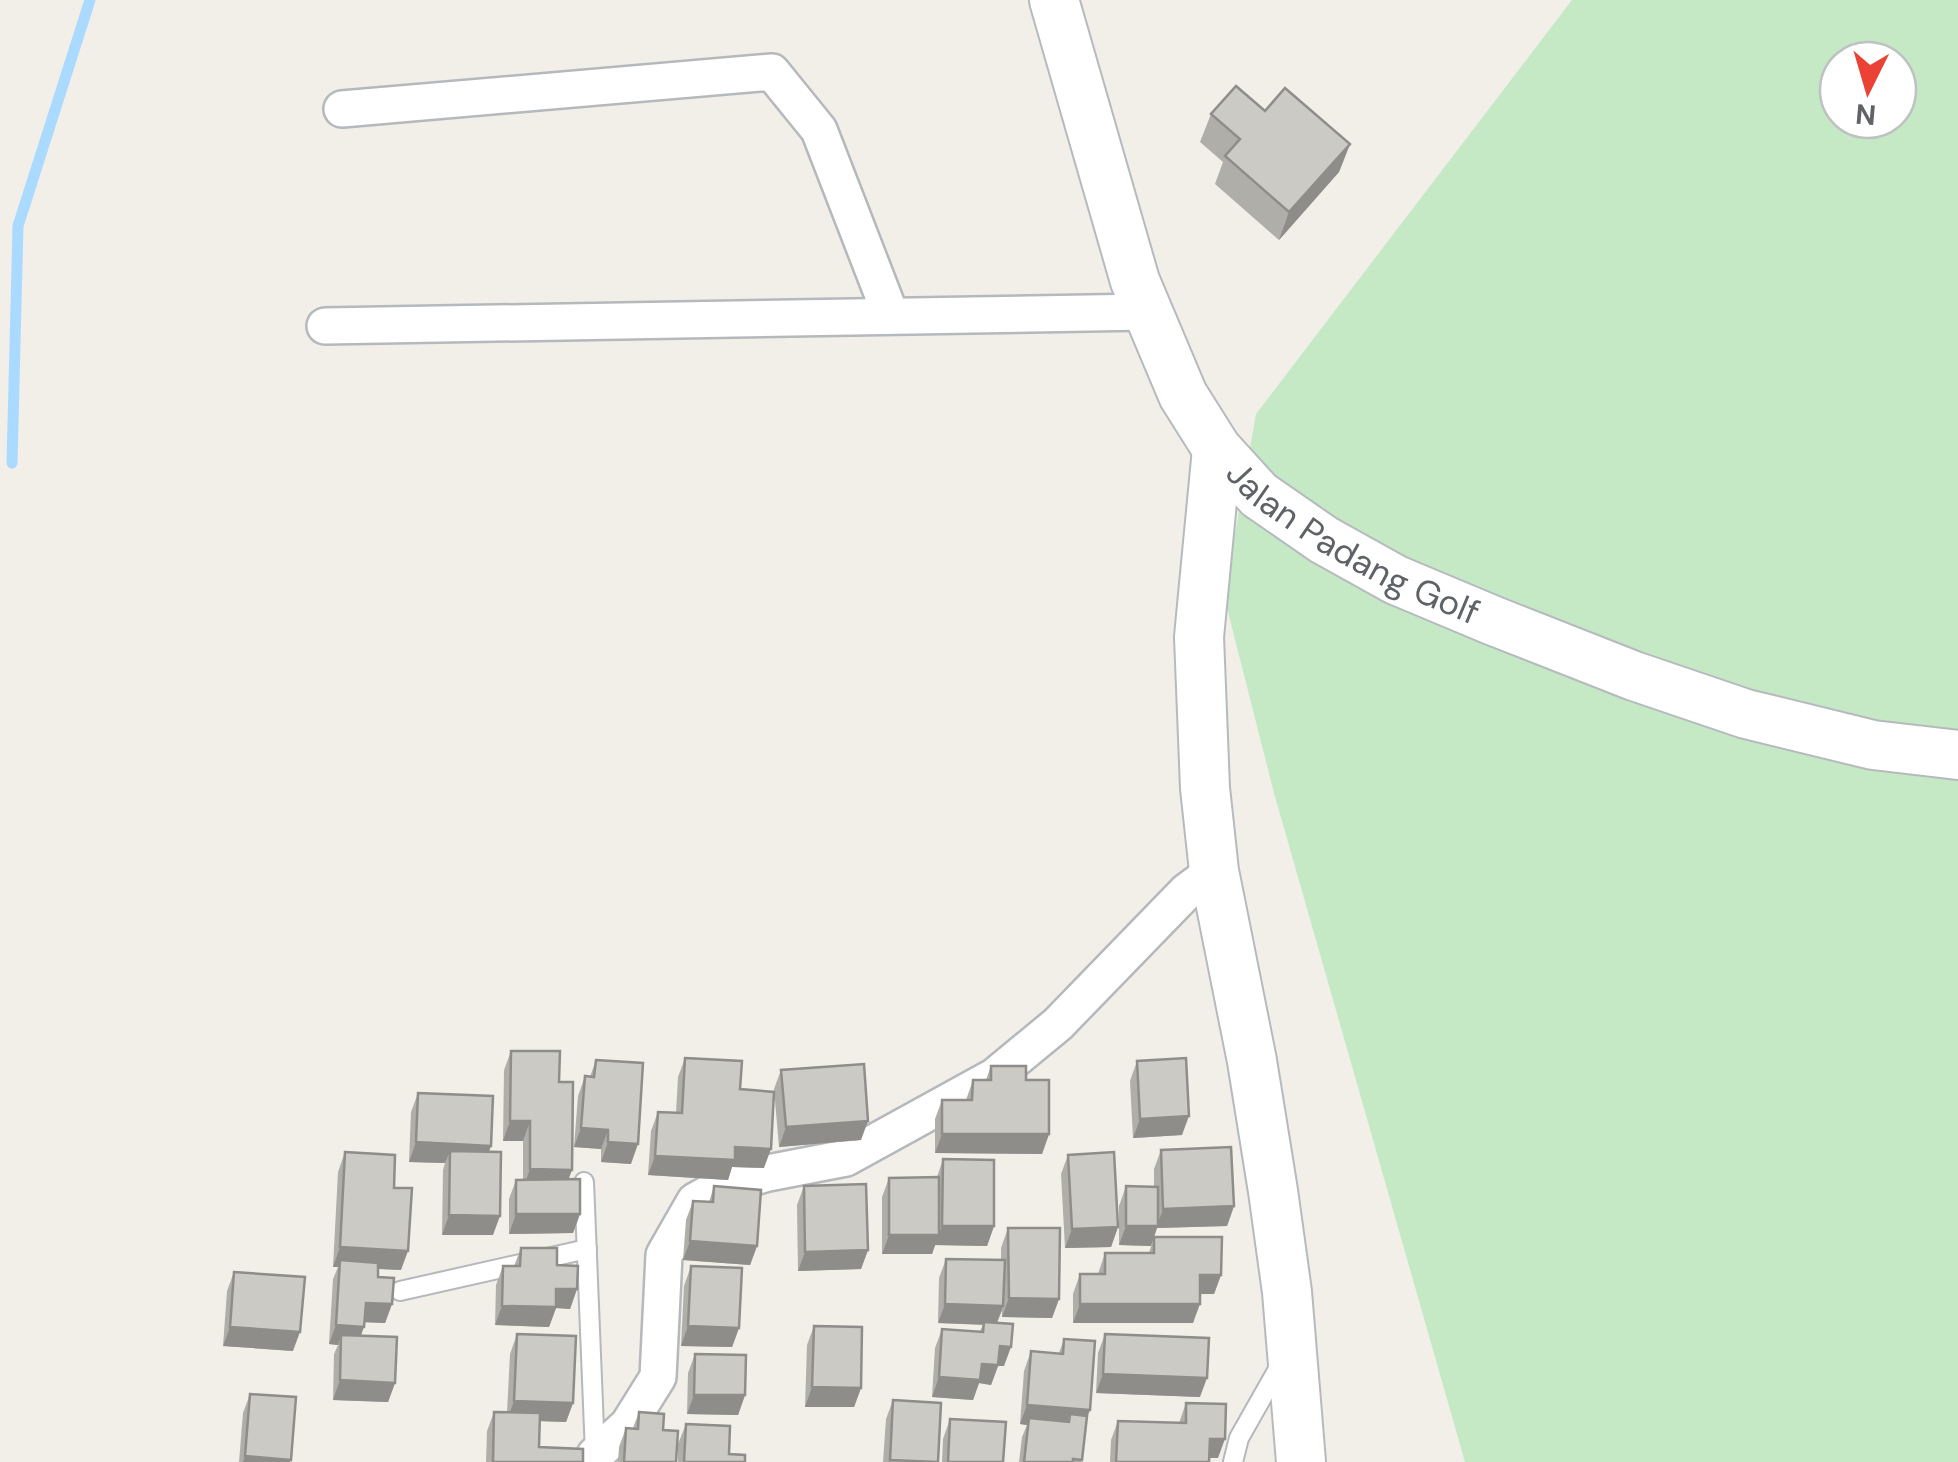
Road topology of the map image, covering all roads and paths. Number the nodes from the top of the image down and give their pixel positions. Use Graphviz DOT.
graph roads {
  1 [pos="1054,0"];
  2 [pos="342,109"];
  3 [pos="1147,312"];
  4 [pos="891,316"];
  5 [pos="325,326"];
  6 [pos="1217,449"];
  7 [pos="1958,755"];
  8 [pos="1214,870"];
  9 [pos="584,1182"];
  10 [pos="587,1248"];
  11 [pos="400,1291"];
  12 [pos="1292,1344"];
  13 [pos="595,1458"];
  14 [pos="1233,1462"];
  15 [pos="1302,1462"];
  1 -- 3 [label="street, Jalan Padang Golf"];
  2 -- 4 [label="street"];
  3 -- 4 [label="street"];
  3 -- 6 [label="street, Jalan Padang Golf"];
  4 -- 5 [label="street"];
  6 -- 7 [label="street, Jalan Padang Golf"];
  6 -- 8 [label="street"];
  8 -- 12 [label="street"];
  8 -- 13 [label="street"];
  9 -- 10 [label="lane"];
  10 -- 11 [label="lane"];
  10 -- 13 [label="lane"];
  12 -- 14 [label="lane"];
  12 -- 15 [label="street"];
}
